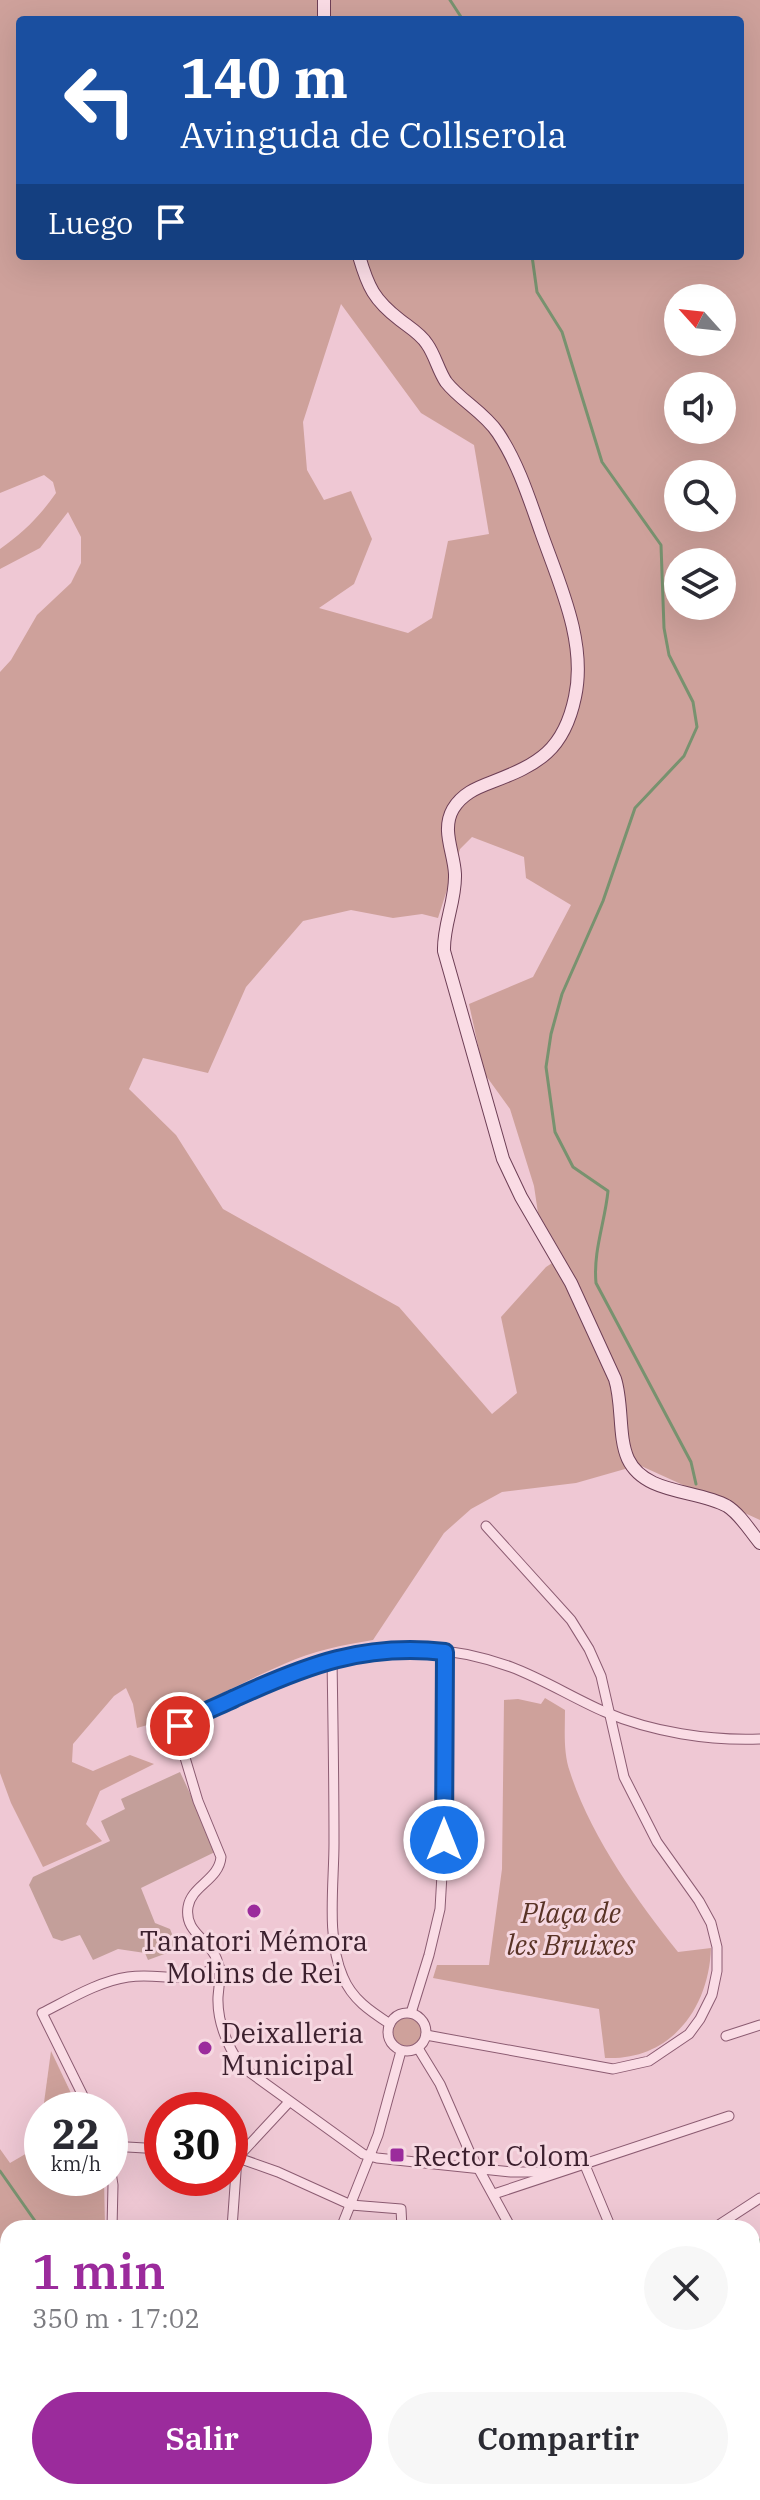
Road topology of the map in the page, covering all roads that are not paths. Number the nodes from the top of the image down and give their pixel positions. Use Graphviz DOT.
graph roads {
  1 [pos="360,260"];
  2 [pos="486,1526"];
  3 [pos="760,1543"];
  4 [pos="445,1652"];
  5 [pos="332,1659"];
  6 [pos="608,1713"];
  7 [pos="760,1739"];
  8 [pos="219,1966"];
  9 [pos="411,2013"];
  10 [pos="390,2024"];
  11 [pos="760,2025"];
  12 [pos="426,2035"];
  13 [pos="726,2036"];
  14 [pos="418,2048"];
  15 [pos="401,2051"];
  16 [pos="81,2092"];
  17 [pos="289,2102"];
  18 [pos="729,2116"];
  19 [pos="248,2143"];
  20 [pos="370,2156"];
  21 [pos="248,2162"];
  22 [pos="584,2163"];
  23 [pos="480,2169"];
  24 [pos="558,2172"];
  25 [pos="494,2194"];
  26 [pos="113,2196"];
  27 [pos="233,2196"];
  28 [pos="760,2198"];
  29 [pos="351,2205"];
  30 [pos="112,2220"];
  31 [pos="232,2220"];
  32 [pos="344,2220"];
  33 [pos="402,2220"];
  34 [pos="507,2220"];
  35 [pos="608,2220"];
  36 [pos="726,2220"];
  1 -- 3 [label="main road"];
  2 -- 6 [label="street"];
  4 -- 5 [label="street"];
  4 -- 6 [label="street"];
  4 -- 9 [label="street"];
  5 -- 8 [label="street"];
  5 -- 10 [label="street"];
  6 -- 7 [label="street"];
  6 -- 12 [label="street"];
  8 -- 16 [label="street"];
  8 -- 17 [label="street"];
  9 -- 10 [label="street"];
  9 -- 12 [label="street"];
  10 -- 15 [label="street"];
  11 -- 13 [label="street"];
  12 -- 14 [label="street"];
  14 -- 15 [label="street"];
  14 -- 23 [label="street"];
  15 -- 20 [label="street"];
  17 -- 19 [label="street"];
  17 -- 20 [label="street"];
  18 -- 22 [label="street"];
  20 -- 23 [label="street"];
  20 -- 29 [label="street"];
  21 -- 29 [label="street"];
  22 -- 24 [label="street"];
  22 -- 35 [label="street"];
  23 -- 24 [label="street"];
  23 -- 25 [label="street"];
  24 -- 25 [label="street"];
  25 -- 34 [label="street"];
  26 -- 30 [label="street"];
  27 -- 31 [label="street"];
  28 -- 36 [label="street"];
  29 -- 32 [label="street"];
  29 -- 33 [label="street"];
}
